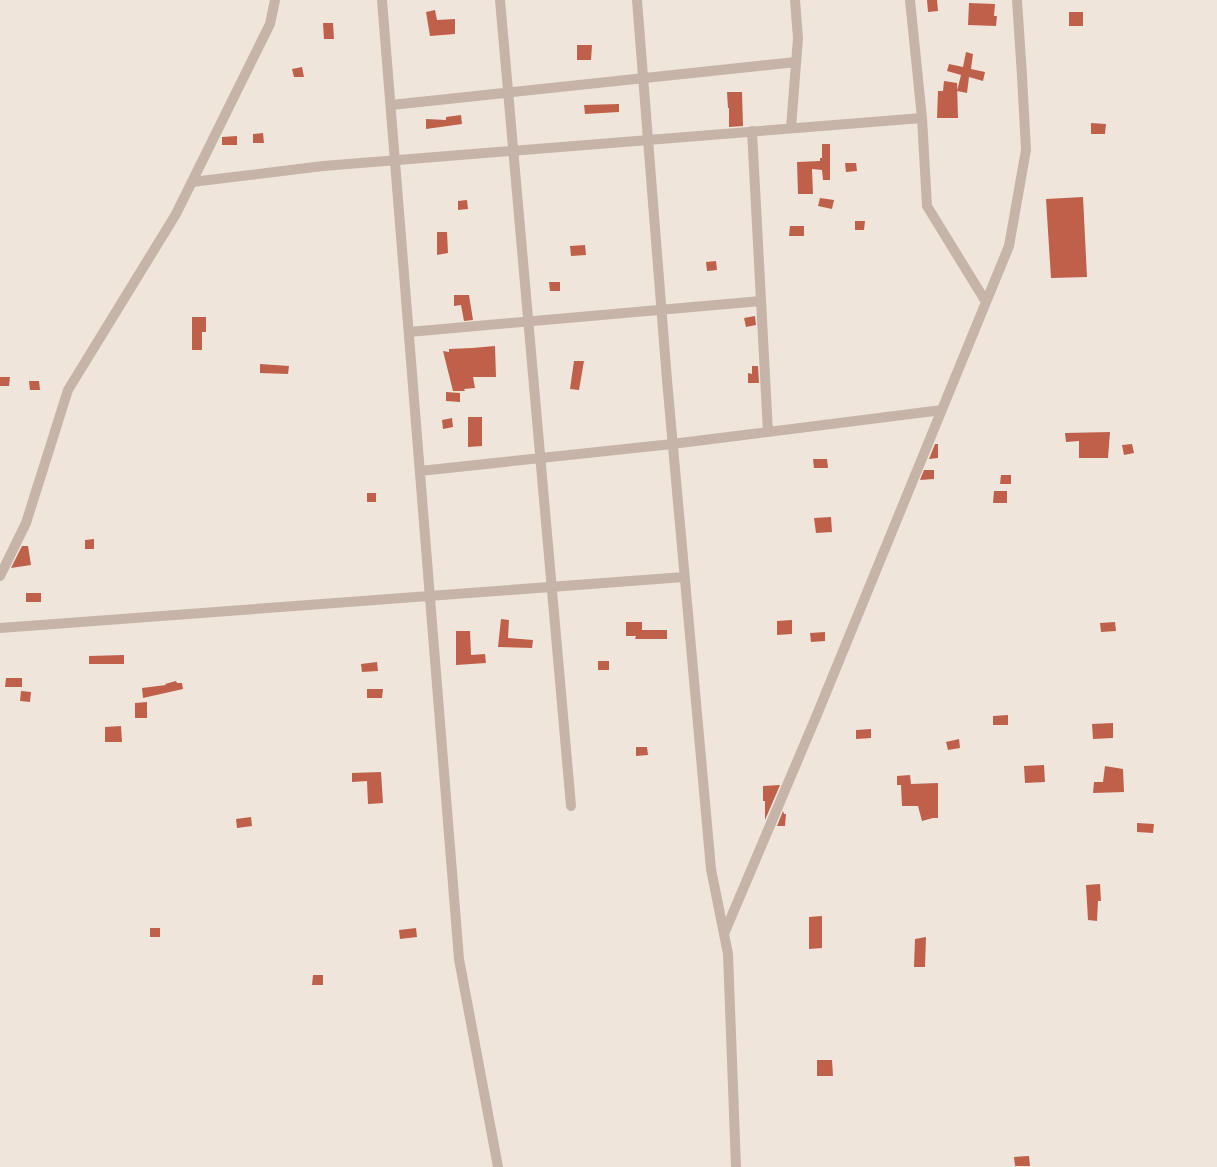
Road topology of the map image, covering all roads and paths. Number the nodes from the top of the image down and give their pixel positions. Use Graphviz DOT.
graph roads {
  1 [pos="275,0"];
  2 [pos="382,0"];
  3 [pos="500,0"];
  4 [pos="637,0"];
  5 [pos="795,0"];
  6 [pos="910,0"];
  7 [pos="1017,0"];
  8 [pos="796,62"];
  9 [pos="643,78"];
  10 [pos="508,93"];
  11 [pos="391,105"];
  12 [pos="922,118"];
  13 [pos="791,128"];
  14 [pos="752,131"];
  15 [pos="648,140"];
  16 [pos="513,152"];
  17 [pos="396,161"];
  18 [pos="192,182"];
  19 [pos="761,301"];
  20 [pos="986,302"];
  21 [pos="661,310"];
  22 [pos="528,322"];
  23 [pos="409,332"];
  24 [pos="942,410"];
  25 [pos="768,432"];
  26 [pos="672,444"];
  27 [pos="540,458"];
  28 [pos="420,471"];
  29 [pos="0,576"];
  30 [pos="684,577"];
  31 [pos="552,587"];
  32 [pos="430,596"];
  33 [pos="0,628"];
  34 [pos="571,806"];
  35 [pos="724,934"];
  36 [pos="498,1167"];
  37 [pos="736,1167"];
  1 -- 18 [label="street"];
  2 -- 11 [label="street"];
  3 -- 10 [label="street"];
  4 -- 9 [label="street"];
  5 -- 8 [label="street"];
  6 -- 12 [label="street"];
  7 -- 20 [label="street"];
  8 -- 9 [label="street"];
  8 -- 13 [label="street"];
  9 -- 10 [label="street"];
  9 -- 15 [label="street"];
  10 -- 11 [label="street"];
  10 -- 16 [label="street"];
  11 -- 17 [label="street"];
  12 -- 13 [label="street"];
  12 -- 20 [label="street"];
  13 -- 14 [label="street"];
  14 -- 15 [label="street"];
  14 -- 19 [label="street"];
  15 -- 16 [label="street"];
  15 -- 21 [label="street"];
  16 -- 17 [label="street"];
  16 -- 22 [label="street"];
  17 -- 18 [label="street"];
  17 -- 23 [label="street"];
  18 -- 29 [label="street"];
  19 -- 21 [label="street"];
  19 -- 25 [label="street"];
  20 -- 24 [label="street"];
  21 -- 22 [label="street"];
  21 -- 26 [label="street"];
  22 -- 23 [label="street"];
  22 -- 27 [label="street"];
  23 -- 28 [label="street"];
  24 -- 25 [label="street"];
  24 -- 35 [label="street"];
  25 -- 26 [label="street"];
  26 -- 27 [label="street"];
  26 -- 30 [label="street"];
  27 -- 28 [label="street"];
  27 -- 31 [label="street"];
  28 -- 32 [label="street"];
  30 -- 31 [label="street"];
  30 -- 35 [label="street"];
  31 -- 32 [label="street"];
  31 -- 34 [label="street"];
  32 -- 33 [label="street"];
  32 -- 36 [label="street"];
  35 -- 37 [label="street"];
}
